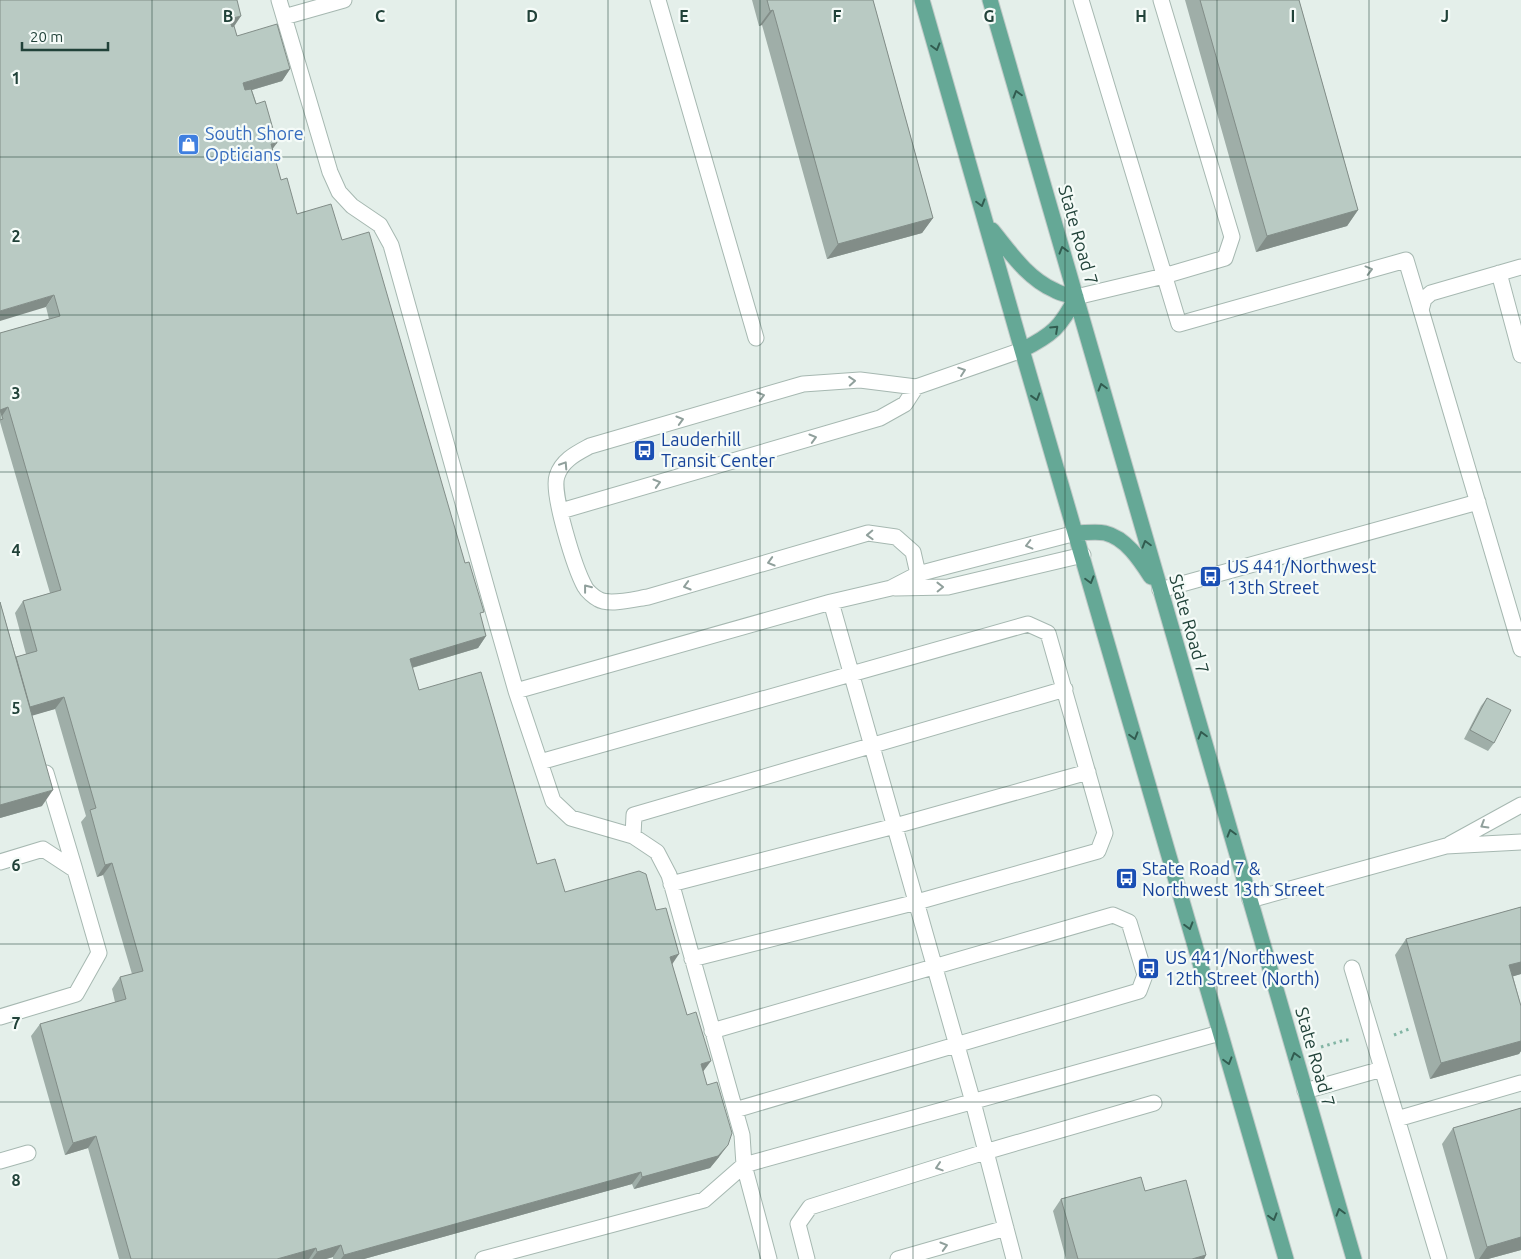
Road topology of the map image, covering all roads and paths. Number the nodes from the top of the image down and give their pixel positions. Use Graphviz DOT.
graph roads {
  1 [pos="279,0"];
  2 [pos="344,0"];
  3 [pos="658,0"];
  4 [pos="922,0"];
  5 [pos="990,0"];
  6 [pos="1081,0"];
  7 [pos="1161,0"];
  8 [pos="284,17"];
  9 [pos="987,222"];
  10 [pos="1521,267"];
  11 [pos="1499,274"];
  12 [pos="1164,276"];
  13 [pos="1076,297"];
  14 [pos="1421,310"];
  15 [pos="756,338"];
  16 [pos="1022,350"];
  17 [pos="1521,355"];
  18 [pos="916,387"];
  19 [pos="1478,502"];
  20 [pos="560,511"];
  21 [pos="1076,533"];
  22 [pos="1083,555"];
  23 [pos="918,574"];
  24 [pos="891,588"];
  25 [pos="1160,590"];
  26 [pos="831,602"];
  27 [pos="1515,605"];
  28 [pos="1521,649"];
  29 [pos="852,673"];
  30 [pos="1064,689"];
  31 [pos="516,691"];
  32 [pos="872,745"];
  33 [pos="42,762"];
  34 [pos="540,762"];
  35 [pos="1088,772"];
  36 [pos="1521,804"];
  37 [pos="895,826"];
  38 [pos="633,836"];
  39 [pos="1521,842"];
  40 [pos="1446,846"];
  41 [pos="0,862"];
  42 [pos="75,870"];
  43 [pos="671,884"];
  44 [pos="1250,900"];
  45 [pos="917,902"];
  46 [pos="692,959"];
  47 [pos="935,967"];
  48 [pos="1352,968"];
  49 [pos="0,1017"];
  50 [pos="712,1031"];
  51 [pos="1220,1032"];
  52 [pos="957,1045"];
  53 [pos="1382,1069"];
  54 [pos="1521,1083"];
  55 [pos="1305,1091"];
  56 [pos="973,1102"];
  57 [pos="1154,1103"];
  58 [pos="735,1110"];
  59 [pos="1397,1119"];
  60 [pos="985,1152"];
  61 [pos="28,1153"];
  62 [pos="0,1161"];
  63 [pos="744,1165"];
  64 [pos="1006,1228"];
  65 [pos="483,1259"];
  66 [pos="770,1259"];
  67 [pos="807,1259"];
  68 [pos="898,1259"];
  69 [pos="1014,1259"];
  70 [pos="1286,1259"];
  71 [pos="1354,1259"];
  72 [pos="1439,1259"];
  1 -- 8 [label="street"];
  2 -- 8 [label="street"];
  3 -- 15 [label="street"];
  4 -- 9 [label="main road, one-way"];
  13 -- 5 [label="main road, State Road 7, one-way"];
  6 -- 12 [label="street"];
  7 -- 12 [label="street"];
  8 -- 31 [label="street"];
  9 -- 13 [label="main road"];
  9 -- 16 [label="main road"];
  10 -- 11 [label="street"];
  11 -- 14 [label="street"];
  11 -- 17 [label="street"];
  12 -- 13 [label="street"];
  12 -- 14 [label="street, one-way"];
  16 -- 13 [label="main road, one-way"];
  25 -- 13 [label="main road, State Road 7, one-way"];
  14 -- 19 [label="street"];
  18 -- 16 [label="street, one-way"];
  16 -- 21 [label="main road, one-way"];
  20 -- 18 [label="street, one-way"];
  20 -- 18 [label="street, one-way"];
  19 -- 25 [label="street"];
  19 -- 27 [label="street"];
  23 -- 20 [label="street, one-way"];
  21 -- 22 [label="main road"];
  21 -- 23 [label="street, one-way"];
  21 -- 25 [label="main road"];
  24 -- 22 [label="street, one-way"];
  22 -- 51 [label="main road, one-way"];
  23 -- 24 [label="street"];
  24 -- 26 [label="street"];
  44 -- 25 [label="main road, State Road 7, one-way"];
  26 -- 29 [label="street"];
  26 -- 31 [label="street"];
  27 -- 28 [label="street"];
  29 -- 30 [label="street"];
  29 -- 32 [label="street"];
  29 -- 34 [label="street"];
  30 -- 32 [label="street"];
  30 -- 35 [label="street"];
  31 -- 34 [label="street"];
  32 -- 37 [label="street"];
  32 -- 38 [label="street"];
  33 -- 42 [label="street"];
  34 -- 38 [label="street"];
  35 -- 37 [label="street"];
  35 -- 45 [label="street"];
  36 -- 40 [label="street, one-way"];
  37 -- 43 [label="street"];
  37 -- 45 [label="street"];
  38 -- 43 [label="street"];
  39 -- 40 [label="street"];
  40 -- 44 [label="street"];
  41 -- 42 [label="street"];
  42 -- 49 [label="street"];
  43 -- 46 [label="street"];
  55 -- 44 [label="main road, State Road 7, one-way"];
  45 -- 46 [label="street"];
  45 -- 47 [label="street"];
  46 -- 50 [label="street"];
  47 -- 50 [label="street"];
  47 -- 52 [label="street"];
  47 -- 52 [label="street"];
  48 -- 53 [label="street"];
  50 -- 58 [label="street"];
  51 -- 56 [label="street"];
  51 -- 70 [label="main road, one-way"];
  52 -- 56 [label="street"];
  52 -- 58 [label="street"];
  53 -- 55 [label="street"];
  53 -- 59 [label="street"];
  54 -- 59 [label="street"];
  71 -- 55 [label="main road, State Road 7, one-way"];
  56 -- 60 [label="street"];
  56 -- 63 [label="street"];
  57 -- 60 [label="street"];
  58 -- 63 [label="street"];
  59 -- 72 [label="street"];
  60 -- 64 [label="street"];
  60 -- 67 [label="street, one-way"];
  61 -- 62 [label="street"];
  63 -- 65 [label="street"];
  63 -- 66 [label="street"];
  68 -- 64 [label="street, one-way"];
  64 -- 69 [label="street"];
}
